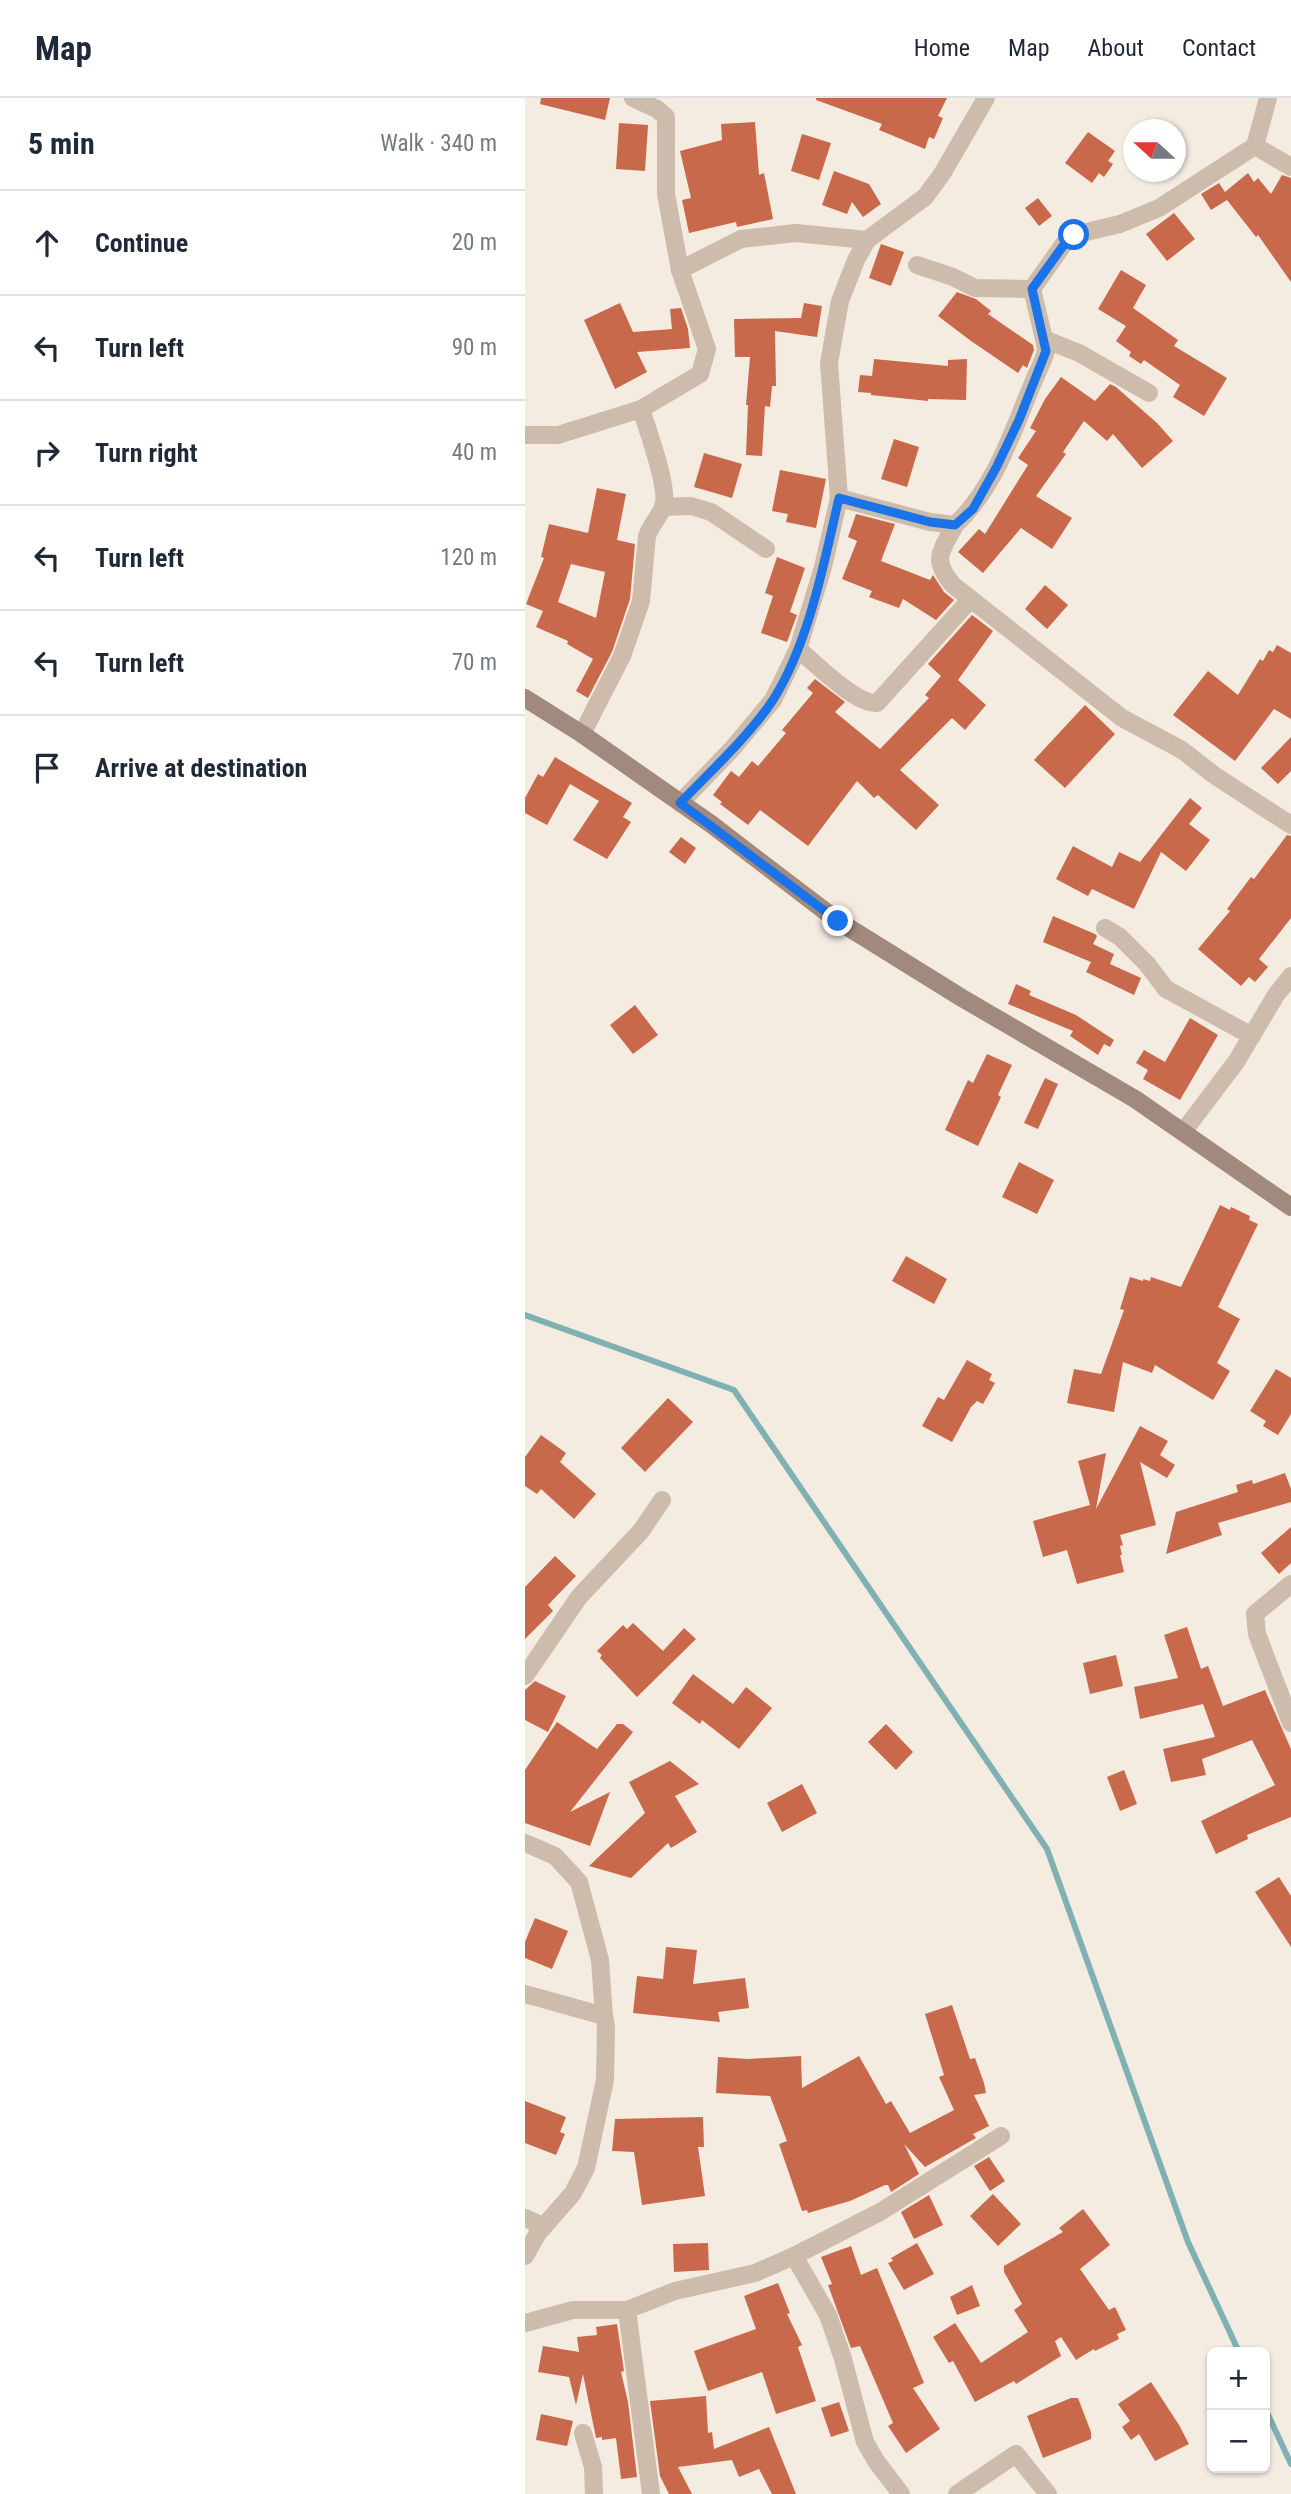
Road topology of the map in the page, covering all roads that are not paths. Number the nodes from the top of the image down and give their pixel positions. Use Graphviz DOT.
graph roads {
  1 [pos="633,98"];
  2 [pos="986,98"];
  3 [pos="1268,98"];
  4 [pos="1255,146"];
  5 [pos="1291,167"];
  6 [pos="867,240"];
  7 [pos="917,265"];
  8 [pos="680,270"];
  9 [pos="1032,289"];
  10 [pos="1044,339"];
  11 [pos="1149,393"];
  12 [pos="641,409"];
  13 [pos="525,435"];
  14 [pos="839,498"];
  15 [pos="663,507"];
  16 [pos="955,525"];
  17 [pos="766,549"];
  18 [pos="970,600"];
  19 [pos="798,649"];
  20 [pos="525,698"];
  21 [pos="582,734"];
  22 [pos="680,803"];
  23 [pos="1291,825"];
  24 [pos="1105,928"];
  25 [pos="1291,976"];
  26 [pos="1252,1036"];
  27 [pos="1183,1132"];
  28 [pos="1291,1207"];
  29 [pos="662,1500"];
  30 [pos="1291,1584"];
  31 [pos="525,1676"];
  32 [pos="1291,1723"];
  33 [pos="525,1843"];
  34 [pos="525,1994"];
  35 [pos="604,2016"];
  36 [pos="1001,2136"];
  37 [pos="525,2218"];
  38 [pos="543,2226"];
  39 [pos="525,2256"];
  40 [pos="794,2256"];
  41 [pos="627,2310"];
  42 [pos="525,2323"];
  43 [pos="583,2433"];
  44 [pos="594,2494"];
  45 [pos="651,2494"];
  46 [pos="901,2494"];
  47 [pos="957,2494"];
  48 [pos="1048,2494"];
  1 -- 8 [label="street"];
  2 -- 6 [label="street"];
  3 -- 4 [label="street"];
  4 -- 5 [label="street"];
  4 -- 9 [label="street"];
  6 -- 8 [label="street"];
  6 -- 14 [label="street"];
  7 -- 9 [label="street"];
  8 -- 12 [label="street"];
  9 -- 10 [label="street"];
  10 -- 11 [label="street"];
  10 -- 16 [label="street"];
  12 -- 13 [label="street"];
  12 -- 15 [label="street"];
  14 -- 16 [label="street"];
  14 -- 19 [label="street"];
  15 -- 17 [label="street"];
  15 -- 21 [label="street"];
  16 -- 18 [label="street"];
  18 -- 19 [label="street"];
  18 -- 23 [label="street"];
  19 -- 22 [label="street"];
  20 -- 21 [label="street"];
  21 -- 22 [label="street"];
  22 -- 27 [label="street"];
  24 -- 26 [label="street"];
  25 -- 26 [label="street"];
  26 -- 27 [label="street"];
  27 -- 28 [label="street"];
  29 -- 31 [label="street"];
  30 -- 32 [label="street"];
  33 -- 35 [label="street"];
  34 -- 35 [label="street"];
  35 -- 38 [label="street"];
  36 -- 40 [label="street"];
  37 -- 38 [label="street"];
  38 -- 39 [label="street"];
  40 -- 41 [label="street"];
  40 -- 46 [label="street"];
  41 -- 42 [label="street"];
  41 -- 45 [label="street"];
  43 -- 44 [label="street"];
  47 -- 48 [label="street"];
}
